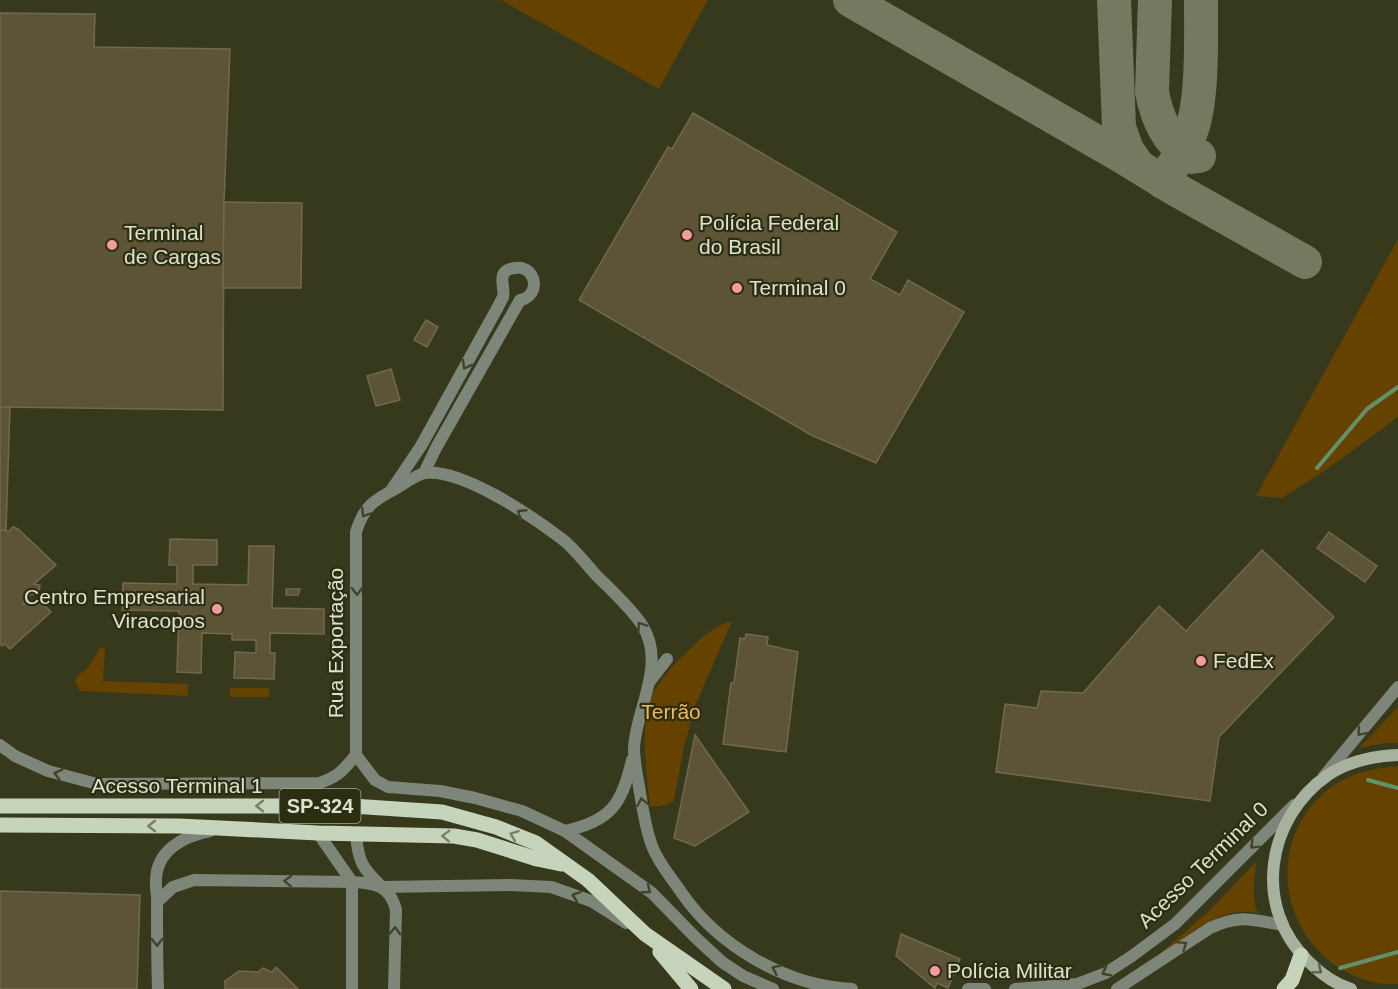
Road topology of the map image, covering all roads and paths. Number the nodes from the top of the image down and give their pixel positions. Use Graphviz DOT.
graph roads {
  1 [pos="424,473"];
  2 [pos="392,490"];
  3 [pos="667,658"];
  4 [pos="649,682"];
  5 [pos="1398,687"];
  6 [pos="0,745"];
  7 [pos="634,749"];
  8 [pos="356,755"];
  9 [pos="1398,755"];
  10 [pos="1314,786"];
  11 [pos="0,806"];
  12 [pos="0,825"];
  13 [pos="232,827"];
  14 [pos="566,831"];
  15 [pos="318,833"];
  16 [pos="356,834"];
  17 [pos="564,864"];
  18 [pos="352,882"];
  19 [pos="382,887"];
  20 [pos="158,901"];
  21 [pos="1282,925"];
  22 [pos="645,934"];
  23 [pos="1301,955"];
  24 [pos="158,989"];
  25 [pos="352,989"];
  26 [pos="394,989"];
  27 [pos="691,989"];
  28 [pos="724,989"];
  29 [pos="773,989"];
  30 [pos="852,989"];
  31 [pos="968,989"];
  32 [pos="985,989"];
  33 [pos="1015,989"];
  34 [pos="1117,989"];
  35 [pos="1284,989"];
  36 [pos="1351,989"];
  1 -- 2 [label="street"];
  1 -- 2 [label="street, one-way"];
  4 -- 1 [label="street, one-way"];
  2 -- 8 [label="street, Rua Exportação, one-way"];
  3 -- 4 [label="street"];
  4 -- 7 [label="street"];
  5 -- 10 [label="street, Acesso Terminal 0, one-way"];
  8 -- 6 [label="street, one-way"];
  7 -- 14 [label="street"];
  30 -- 7 [label="street, one-way"];
  8 -- 14 [label="street"];
  9 -- 10 [label="main road"];
  10 -- 21 [label="main road"];
  10 -- 33 [label="street, Acesso Terminal 0, one-way"];
  17 -- 11 [label="main road, Acesso Terminal 1 / SP-324, one-way"];
  13 -- 12 [label="main road, one-way"];
  13 -- 15 [label="main road"];
  13 -- 20 [label="street"];
  14 -- 29 [label="street, one-way"];
  15 -- 16 [label="main road"];
  15 -- 18 [label="street"];
  17 -- 16 [label="main road, one-way"];
  16 -- 19 [label="street"];
  17 -- 22 [label="main road, Acesso Terminal 1 / SP-324"];
  18 -- 19 [label="street"];
  18 -- 20 [label="street, one-way"];
  18 -- 25 [label="street"];
  22 -- 19 [label="street, one-way"];
  26 -- 19 [label="street, one-way"];
  20 -- 24 [label="street, one-way"];
  21 -- 23 [label="main road"];
  34 -- 21 [label="street, one-way"];
  22 -- 27 [label="main road"];
  22 -- 28 [label="main road, SP-324"];
  23 -- 35 [label="main road"];
  23 -- 36 [label="main road, one-way"];
  31 -- 32 [label="street"];
}
